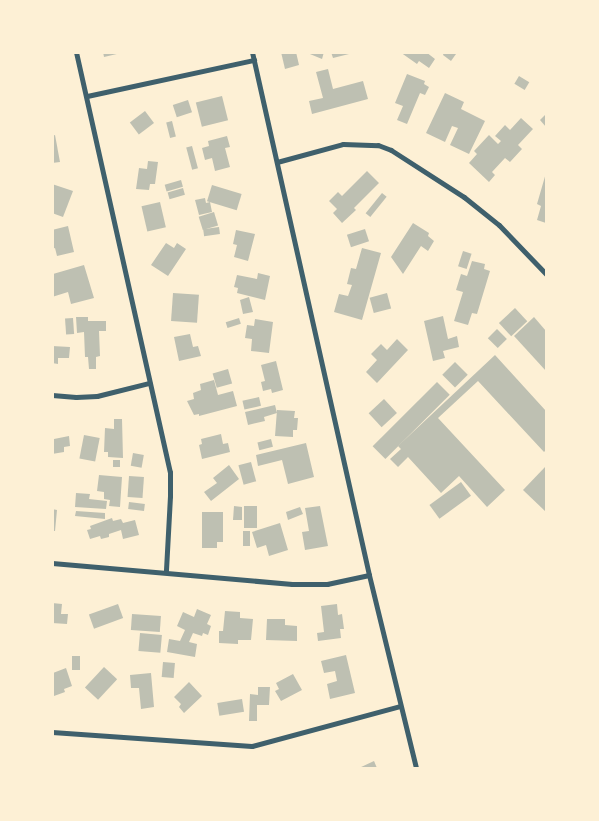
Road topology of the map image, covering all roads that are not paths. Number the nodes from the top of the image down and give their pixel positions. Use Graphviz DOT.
graph roads {
  1 [pos="76,52"];
  2 [pos="252,52"];
  3 [pos="254,60"];
  4 [pos="87,96"];
  5 [pos="277,162"];
  6 [pos="546,274"];
  7 [pos="149,383"];
  8 [pos="52,395"];
  9 [pos="52,563"];
  10 [pos="166,571"];
  11 [pos="369,575"];
  12 [pos="400,706"];
  13 [pos="52,732"];
  14 [pos="416,768"];
  1 -- 4 [label="street"];
  2 -- 3 [label="street"];
  3 -- 4 [label="street"];
  3 -- 5 [label="street"];
  4 -- 7 [label="street"];
  5 -- 6 [label="street"];
  5 -- 11 [label="street"];
  7 -- 8 [label="street"];
  7 -- 10 [label="street"];
  9 -- 10 [label="street"];
  10 -- 11 [label="street"];
  11 -- 12 [label="street"];
  12 -- 13 [label="street"];
  12 -- 14 [label="street"];
}
